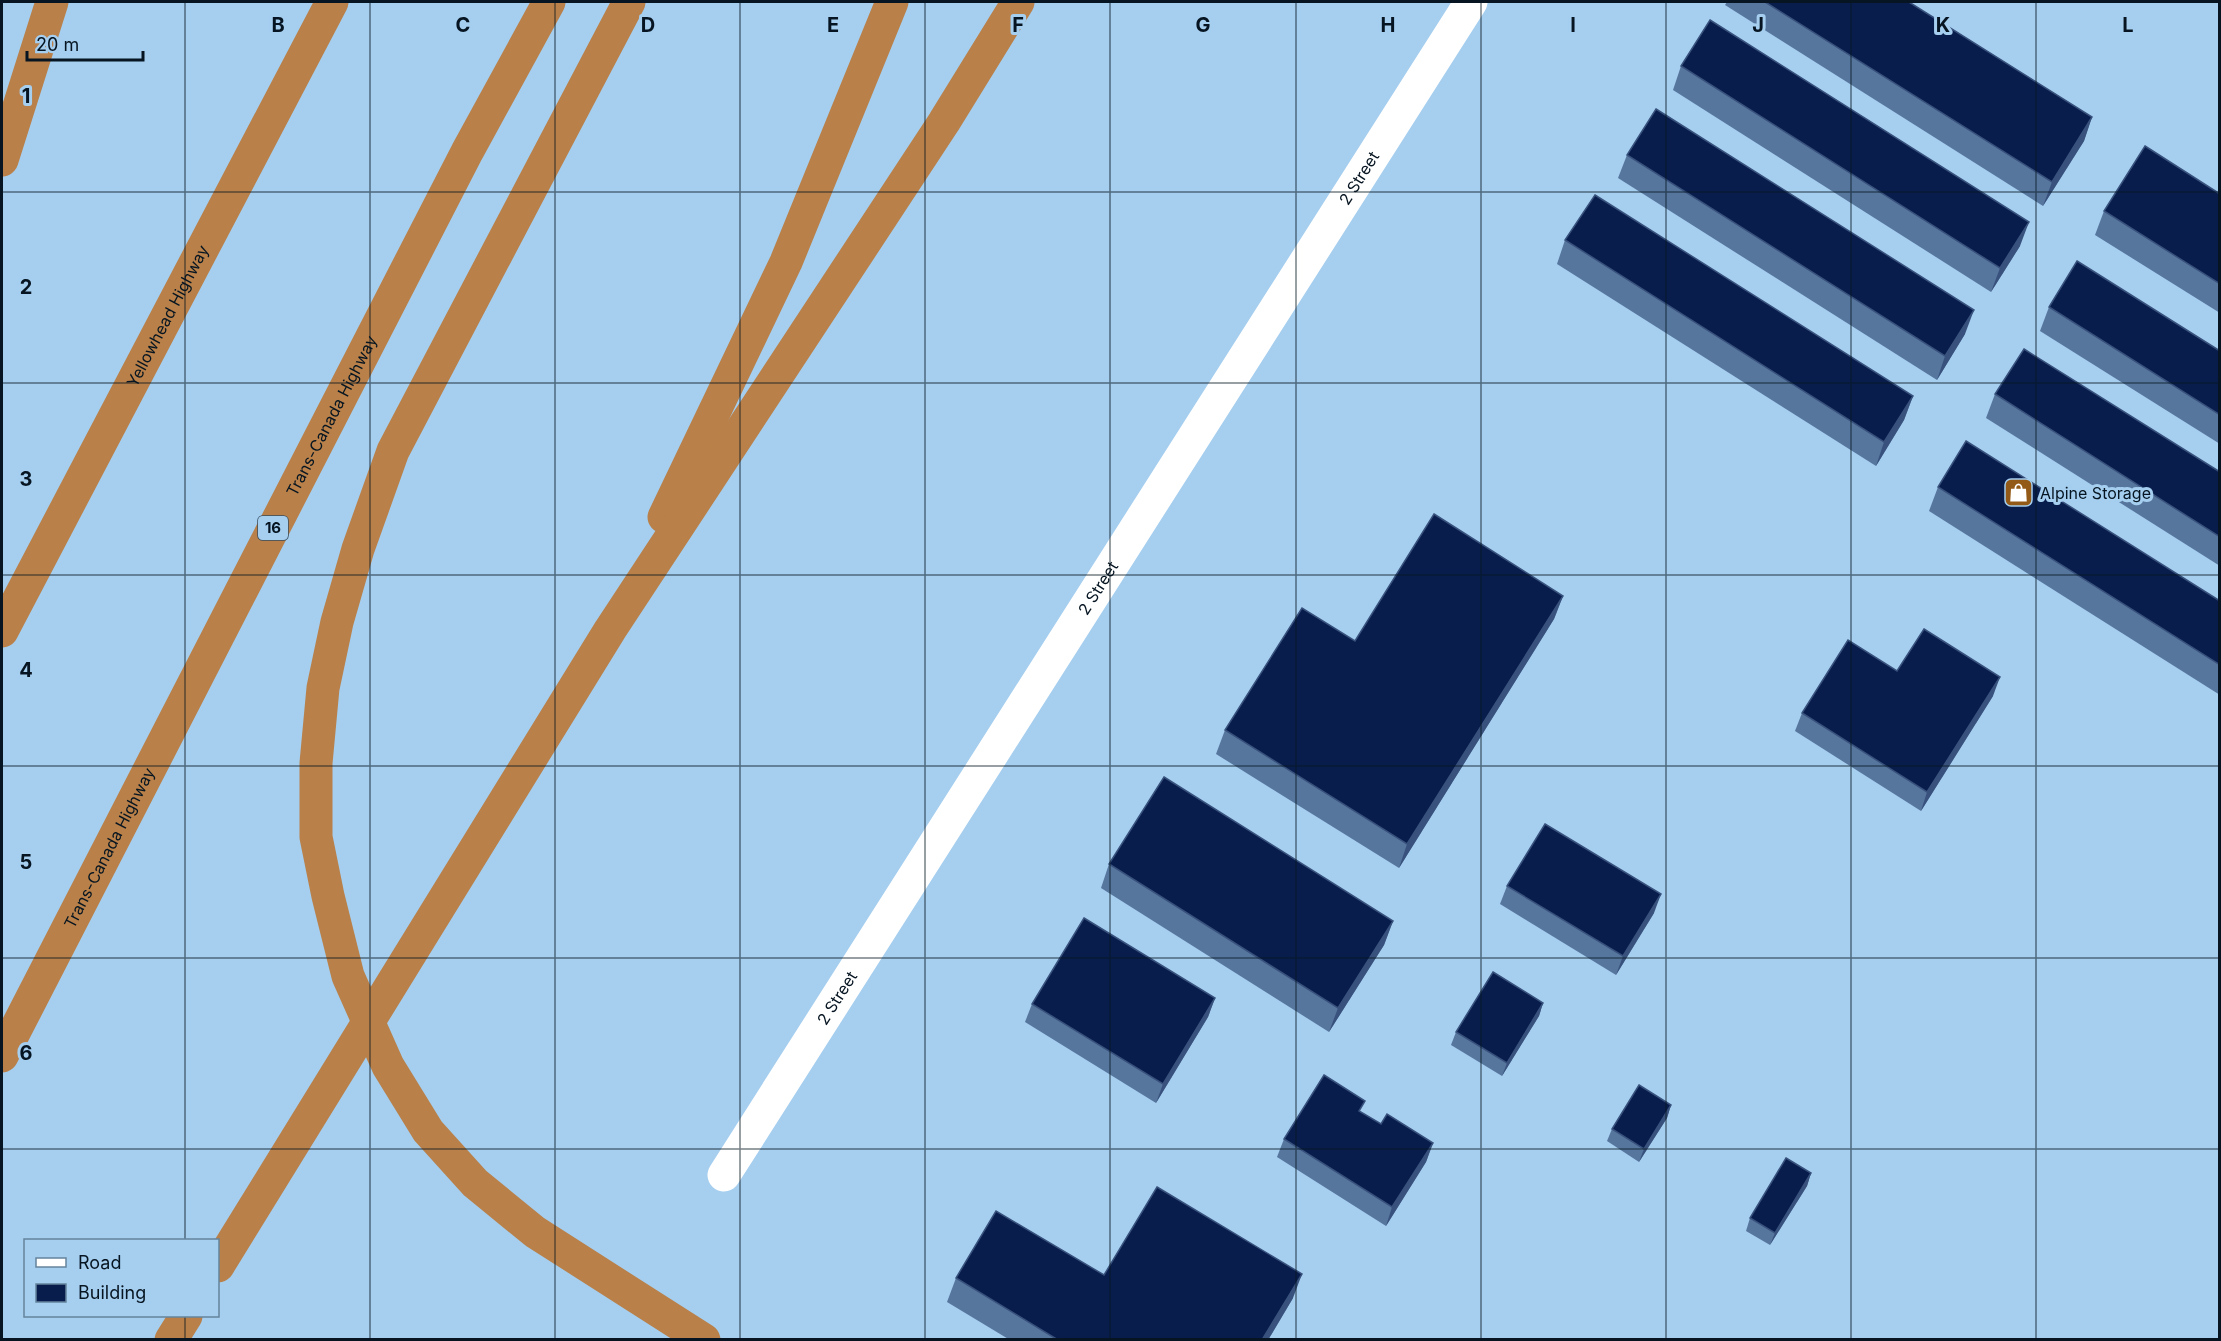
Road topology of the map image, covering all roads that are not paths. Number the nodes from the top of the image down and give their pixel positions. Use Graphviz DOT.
graph roads {
  1 [pos="52,2"];
  2 [pos="332,2"];
  3 [pos="549,2"];
  4 [pos="629,2"];
  5 [pos="891,2"];
  6 [pos="1018,2"];
  7 [pos="1471,2"];
  8 [pos="2,160"];
  9 [pos="610,630"];
  10 [pos="2,631"];
  11 [pos="2,1056"];
  12 [pos="724,1175"];
  13 [pos="219,1264"];
  14 [pos="185,1317"];
  15 [pos="171,1340"];
  16 [pos="704,1340"];
  1 -- 8 [label="highway"];
  2 -- 10 [label="highway, Yellowhead Highway"];
  3 -- 11 [label="highway, Trans-Canada Highway / 16"];
  4 -- 16 [label="highway"];
  5 -- 9 [label="highway"];
  6 -- 9 [label="highway"];
  7 -- 12 [label="street, 2 Street"];
  9 -- 13 [label="highway"];
  14 -- 15 [label="highway"];
}
